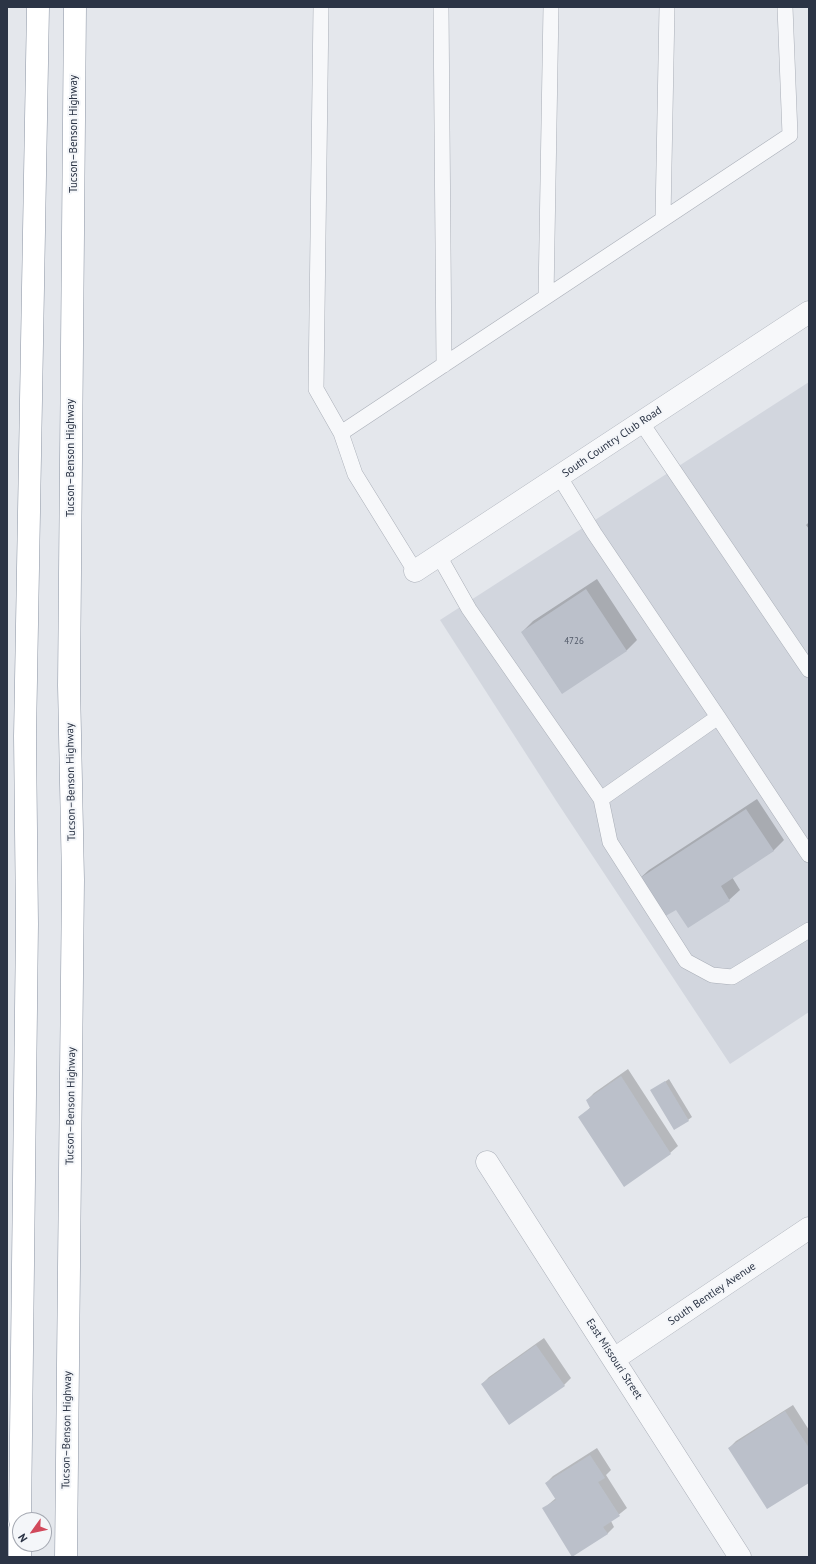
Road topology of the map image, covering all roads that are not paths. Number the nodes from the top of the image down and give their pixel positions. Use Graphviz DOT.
graph roads {
  1 [pos="38,7"];
  2 [pos="75,7"];
  3 [pos="321,7"];
  4 [pos="441,7"];
  5 [pos="551,7"];
  6 [pos="667,7"];
  7 [pos="785,7"];
  8 [pos="663,218"];
  9 [pos="546,297"];
  10 [pos="809,312"];
  11 [pos="444,365"];
  12 [pos="641,422"];
  13 [pos="341,433"];
  14 [pos="560,476"];
  15 [pos="439,556"];
  16 [pos="415,571"];
  17 [pos="809,670"];
  18 [pos="718,717"];
  19 [pos="601,799"];
  20 [pos="809,855"];
  21 [pos="809,930"];
  22 [pos="486,1162"];
  23 [pos="809,1228"];
  24 [pos="614,1359"];
  25 [pos="20,1512"];
  26 [pos="733,1554"];
  27 [pos="66,1557"];
  1 -- 25 [label="highway"];
  2 -- 27 [label="highway, Tucson–Benson Highway"];
  3 -- 13 [label="lane"];
  4 -- 11 [label="lane"];
  5 -- 9 [label="lane"];
  6 -- 8 [label="lane"];
  7 -- 8 [label="lane"];
  8 -- 9 [label="lane"];
  9 -- 11 [label="lane"];
  10 -- 12 [label="street, South Country Club Road"];
  11 -- 13 [label="lane"];
  12 -- 14 [label="street, South Country Club Road"];
  12 -- 17 [label="lane"];
  13 -- 16 [label="lane"];
  14 -- 15 [label="street, South Country Club Road"];
  14 -- 18 [label="lane"];
  15 -- 16 [label="street, South Country Club Road"];
  15 -- 19 [label="lane"];
  18 -- 19 [label="lane"];
  18 -- 20 [label="lane"];
  19 -- 21 [label="lane"];
  22 -- 24 [label="street, East Missouri Street"];
  23 -- 24 [label="street, South Bentley Avenue"];
  24 -- 26 [label="street, East Missouri Street"];
}
